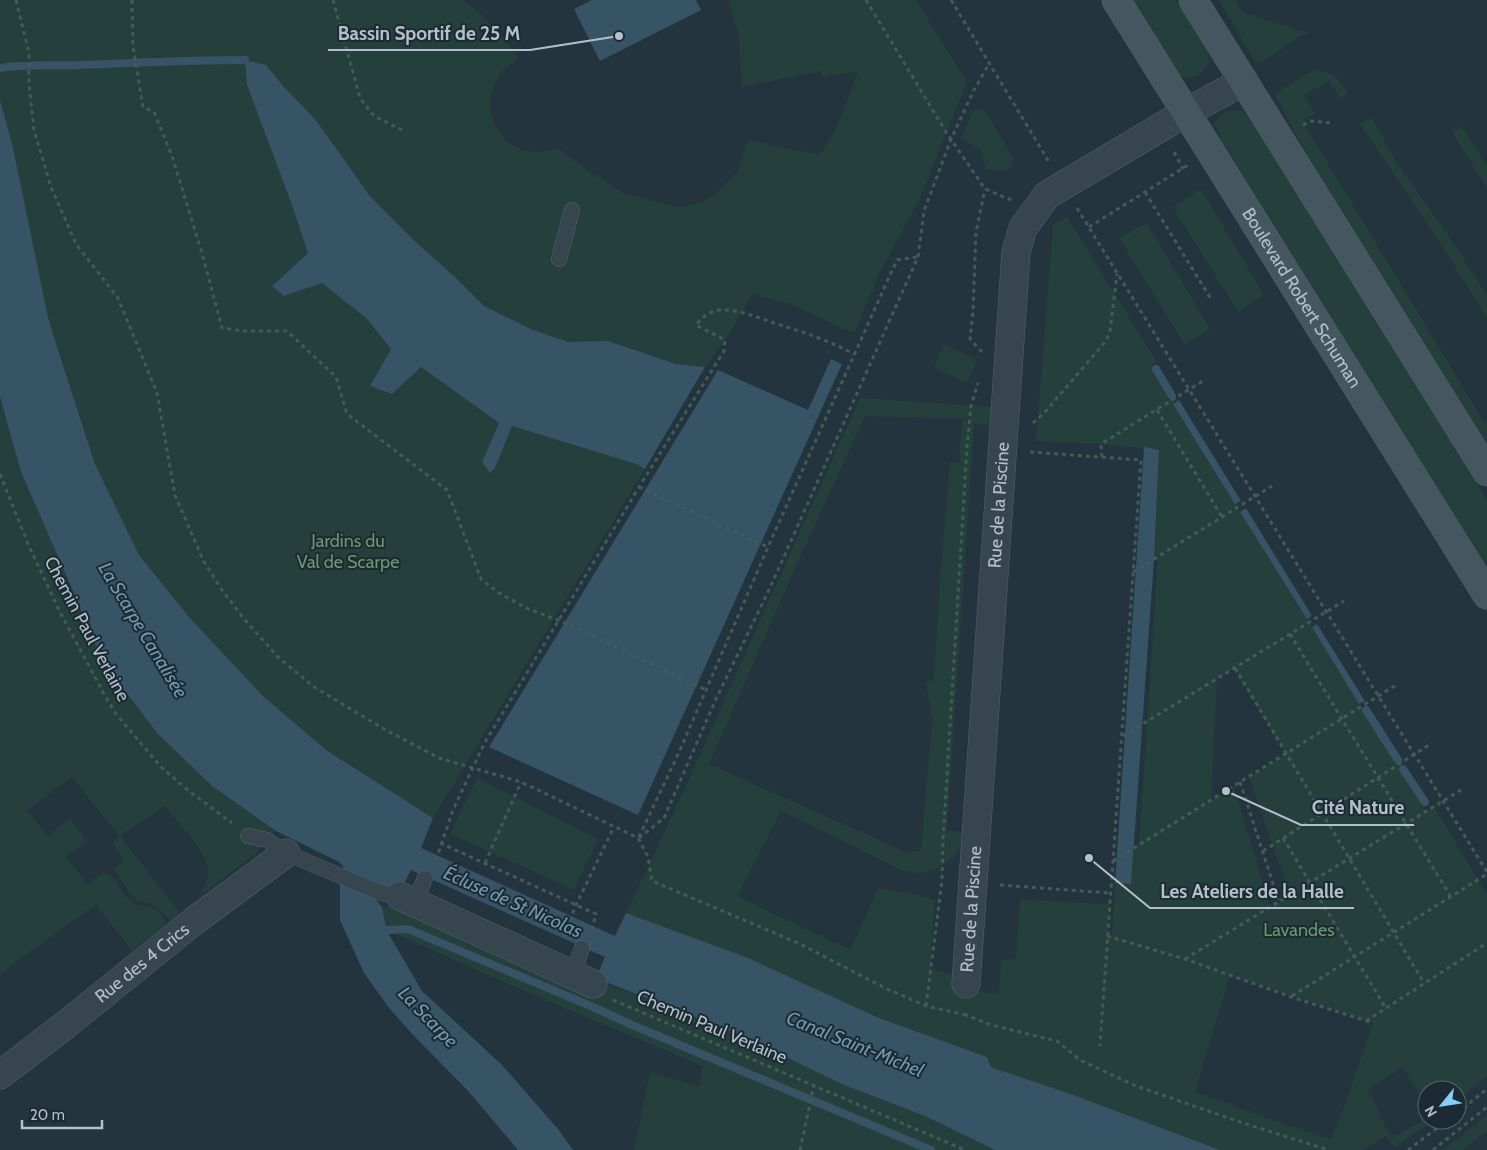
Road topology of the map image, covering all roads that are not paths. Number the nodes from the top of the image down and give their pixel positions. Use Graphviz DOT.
graph roads {
  1 [pos="1116,0"];
  2 [pos="1193,0"];
  3 [pos="1244,81"];
  4 [pos="1185,113"];
  5 [pos="572,210"];
  6 [pos="559,259"];
  7 [pos="1487,472"];
  8 [pos="1487,595"];
  9 [pos="248,836"];
  10 [pos="286,853"];
  11 [pos="425,878"];
  12 [pos="399,897"];
  13 [pos="582,948"];
  14 [pos="588,984"];
  15 [pos="966,984"];
  16 [pos="0,1075"];
  1 -- 4 [label="main road, Boulevard Robert Schuman"];
  2 -- 3 [label="main road"];
  3 -- 4 [label="street, Rue de la Piscine"];
  3 -- 7 [label="main road"];
  4 -- 8 [label="main road, Boulevard Robert Schuman"];
  4 -- 15 [label="street, Rue de la Piscine"];
  5 -- 6 [label="lane"];
  9 -- 10 [label="lane"];
  10 -- 12 [label="lane"];
  10 -- 16 [label="street, Rue des 4 Crics"];
  11 -- 12 [label="lane"];
  12 -- 14 [label="street"];
  13 -- 14 [label="lane"];
}
